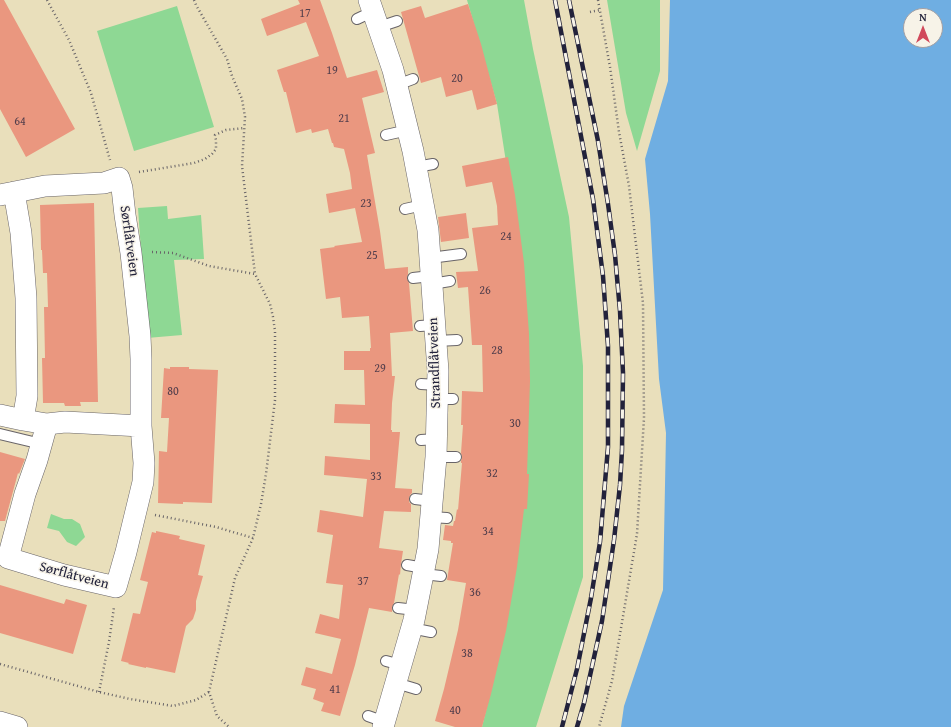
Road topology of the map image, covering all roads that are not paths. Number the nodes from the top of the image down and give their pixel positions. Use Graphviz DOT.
graph roads {
  1 [pos="375,16"];
  2 [pos="408,130"];
  3 [pos="386,135"];
  4 [pos="10,200"];
  5 [pos="461,254"];
  6 [pos="431,275"];
  7 [pos="430,331"];
  8 [pos="457,340"];
  9 [pos="0,415"];
  10 [pos="23,420"];
  11 [pos="47,424"];
  12 [pos="141,426"];
  13 [pos="0,434"];
  14 [pos="33,442"];
  15 [pos="394,670"];
  16 [pos="416,689"];
  17 [pos="0,722"];
  18 [pos="378,722"];
  19 [pos="18,727"];
  1 -- 2 [label="street, Strandflåtveien"];
  2 -- 3 [label="lane"];
  2 -- 6 [label="street, Strandflåtveien"];
  4 -- 10 [label="street"];
  4 -- 12 [label="street, Sørflåtveien"];
  5 -- 6 [label="lane"];
  6 -- 7 [label="street, Strandflåtveien"];
  7 -- 8 [label="lane"];
  7 -- 15 [label="street, Strandflåtveien"];
  9 -- 10 [label="street"];
  10 -- 11 [label="street"];
  11 -- 12 [label="street"];
  11 -- 12 [label="street, Sørflåtveien"];
  13 -- 14 [label="lane"];
  15 -- 16 [label="lane"];
  15 -- 18 [label="street, Strandflåtveien"];
  17 -- 19 [label="street"];
}
